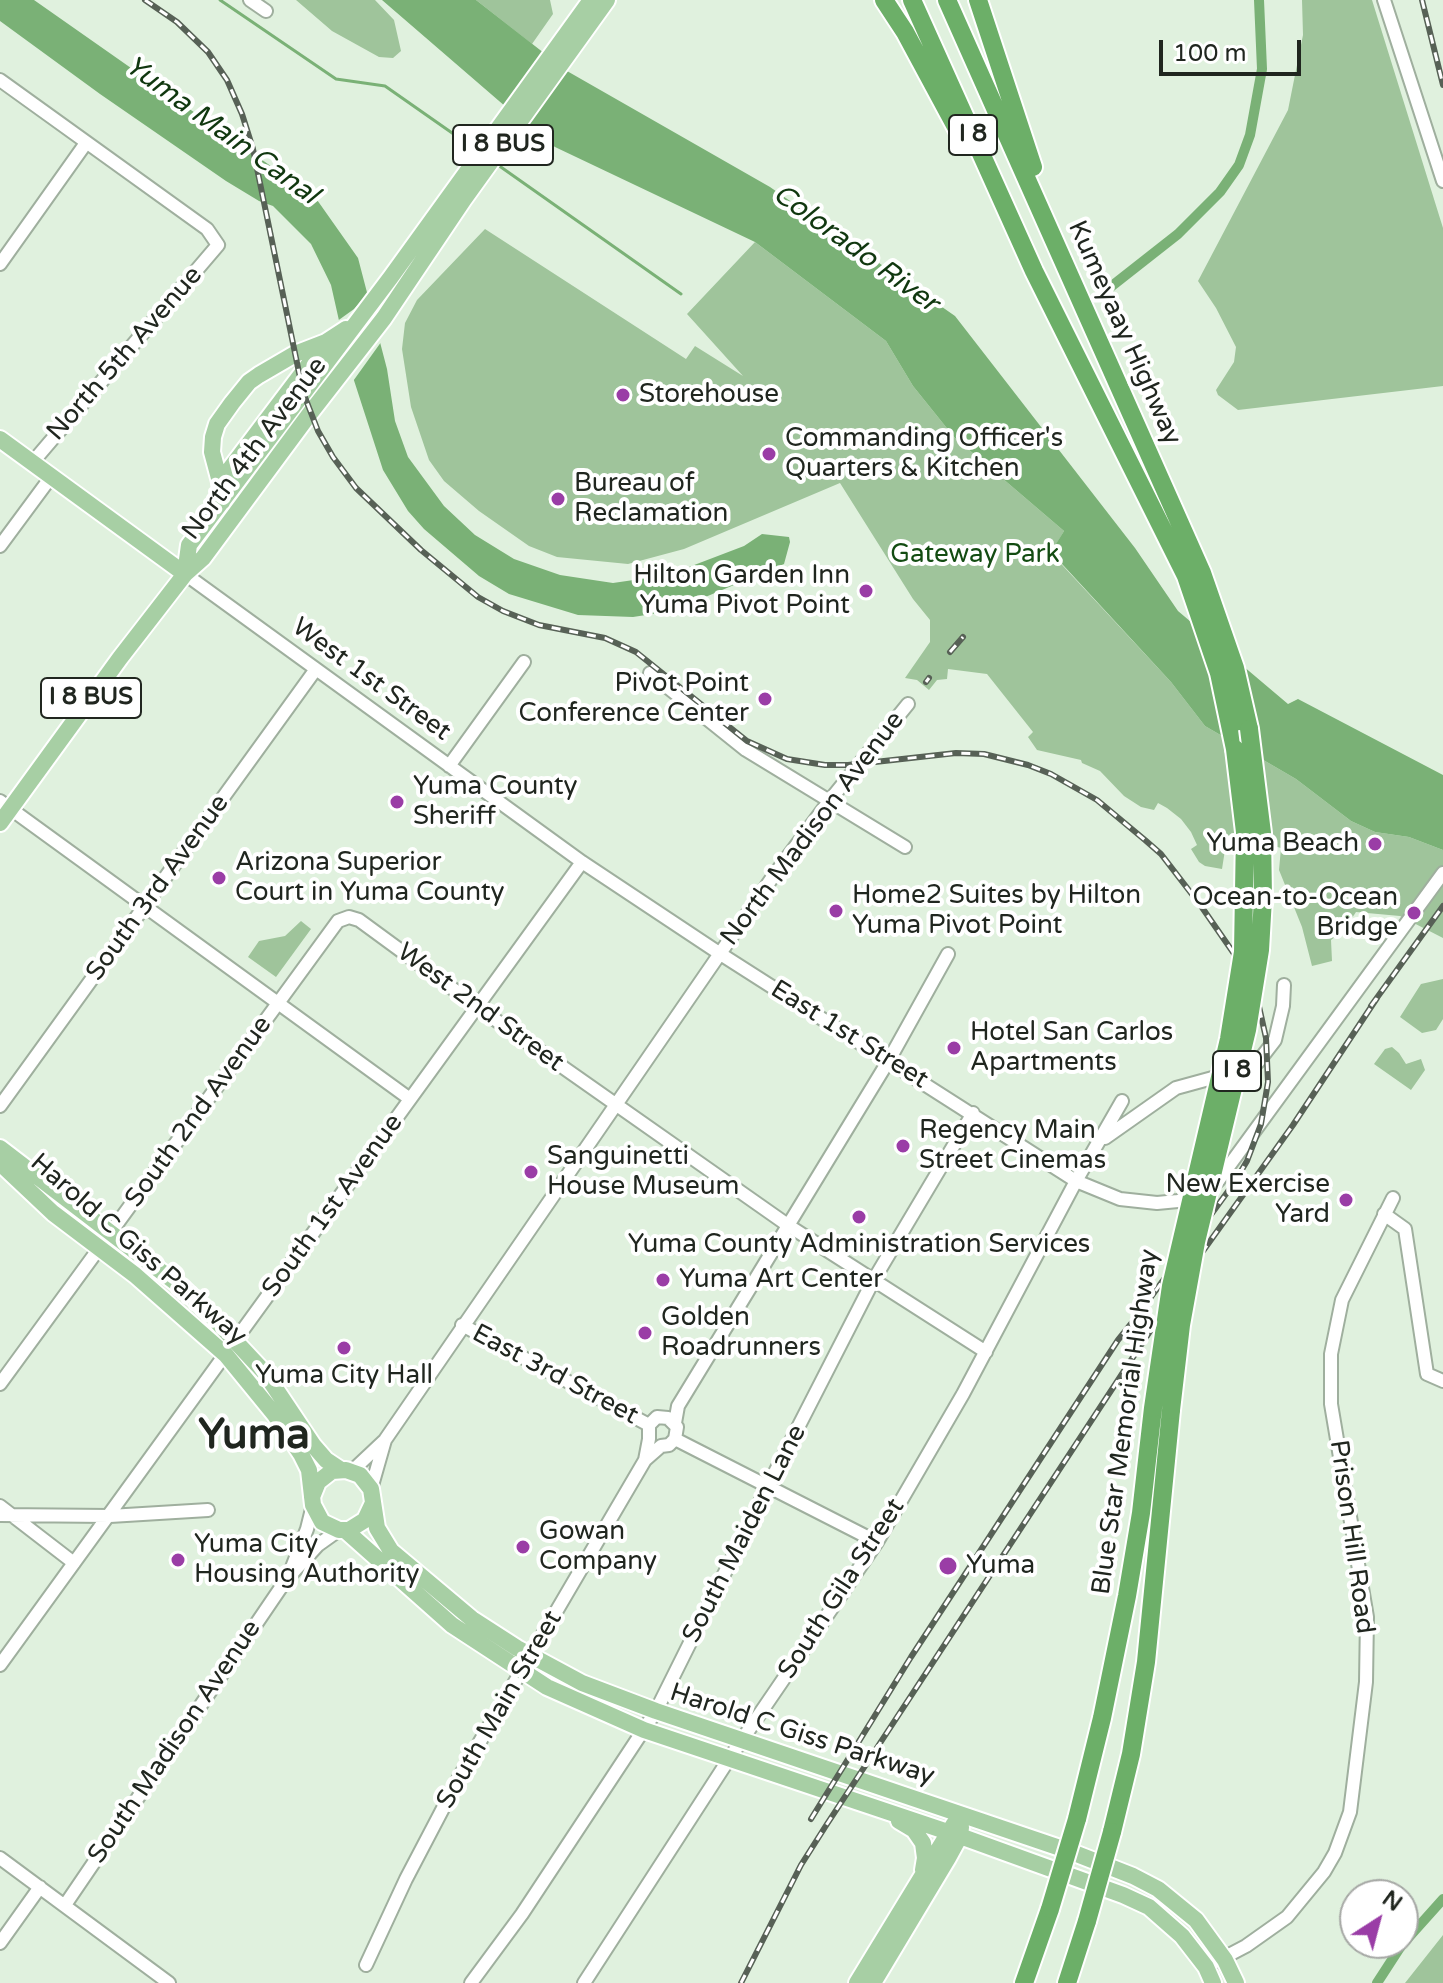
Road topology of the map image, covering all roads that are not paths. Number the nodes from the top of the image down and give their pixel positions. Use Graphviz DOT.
graph roads {
  1 [pos="250,0"];
  2 [pos="591,0"];
  3 [pos="607,0"];
  4 [pos="884,0"];
  5 [pos="912,0"];
  6 [pos="947,0"];
  7 [pos="978,0"];
  8 [pos="1384,0"];
  9 [pos="266,11"];
  10 [pos="0,80"];
  11 [pos="536,88"];
  12 [pos="86,143"];
  13 [pos="1443,181"];
  14 [pos="458,195"];
  15 [pos="1064,261"];
  16 [pos="0,264"];
  17 [pos="1034,271"];
  18 [pos="343,336"];
  19 [pos="326,342"];
  20 [pos="0,439"];
  21 [pos="32,463"];
  22 [pos="51,477"];
  23 [pos="220,482"];
  24 [pos="222,502"];
  25 [pos="0,546"];
  26 [pos="185,574"];
  27 [pos="524,662"];
  28 [pos="316,669"];
  29 [pos="650,673"];
  30 [pos="1219,673"];
  31 [pos="1241,691"];
  32 [pos="908,704"];
  33 [pos="449,766"];
  34 [pos="830,800"];
  35 [pos="5,804"];
  36 [pos="0,823"];
  37 [pos="905,847"];
  38 [pos="582,862"];
  39 [pos="1443,873"];
  40 [pos="145,907"];
  41 [pos="343,918"];
  42 [pos="719,953"];
  43 [pos="948,954"];
  44 [pos="1284,985"];
  45 [pos="278,1003"];
  46 [pos="477,1007"];
  47 [pos="889,1060"];
  48 [pos="410,1099"];
  49 [pos="1122,1101"];
  50 [pos="616,1105"];
  51 [pos="0,1106"];
  52 [pos="973,1113"];
  53 [pos="1098,1144"];
  54 [pos="0,1148"];
  55 [pos="0,1163"];
  56 [pos="1076,1181"];
  57 [pos="1393,1198"];
  58 [pos="1384,1214"];
  59 [pos="789,1226"];
  60 [pos="111,1233"];
  61 [pos="100,1248"];
  62 [pos="873,1281"];
  63 [pos="462,1325"];
  64 [pos="231,1348"];
  65 [pos="986,1352"];
  66 [pos="1443,1381"];
  67 [pos="0,1384"];
  68 [pos="678,1406"];
  69 [pos="1162,1409"];
  70 [pos="661,1417"];
  71 [pos="675,1423"];
  72 [pos="649,1425"];
  73 [pos="675,1439"];
  74 [pos="385,1440"];
  75 [pos="655,1443"];
  76 [pos="346,1471"];
  77 [pos="767,1488"];
  78 [pos="372,1496"];
  79 [pos="312,1501"];
  80 [pos="0,1506"];
  81 [pos="208,1510"];
  82 [pos="6,1515"];
  83 [pos="110,1516"];
  84 [pos="342,1530"];
  85 [pos="877,1542"];
  86 [pos="74,1563"];
  87 [pos="286,1580"];
  88 [pos="530,1656"];
  89 [pos="0,1665"];
  90 [pos="520,1672"];
  91 [pos="656,1711"];
  92 [pos="644,1730"];
  93 [pos="742,1740"];
  94 [pos="729,1759"];
  95 [pos="881,1809"];
  96 [pos="954,1824"];
  97 [pos="988,1846"];
  98 [pos="0,1858"];
  99 [pos="948,1858"];
  100 [pos="923,1875"];
  101 [pos="40,1887"];
  102 [pos="65,1905"];
  103 [pos="0,1943"];
  104 [pos="1038,1944"];
  105 [pos="1225,1960"];
  106 [pos="366,1965"];
  107 [pos="1206,1967"];
  108 [pos="1070,1978"];
  109 [pos="169,1983"];
  110 [pos="471,1983"];
  111 [pos="584,1983"];
  112 [pos="857,1983"];
  113 [pos="873,1983"];
  114 [pos="1018,1983"];
  115 [pos="1024,1983"];
  116 [pos="1213,1983"];
  117 [pos="1236,1983"];
  1 -- 9 [label="street"];
  2 -- 11 [label="main road, I 8 BUS"];
  3 -- 11 [label="main road, I 8 BUS"];
  4 -- 17 [label="highway"];
  5 -- 17 [label="highway, Kumeyaay Highway / I 8"];
  6 -- 15 [label="highway, Kumeyaay Highway / I 8"];
  7 -- 15 [label="highway"];
  8 -- 13 [label="street"];
  10 -- 12 [label="street"];
  11 -- 14 [label="main road, North 4th Avenue / I 8 BUS"];
  12 -- 16 [label="street"];
  12 -- 21 [label="street, North 5th Avenue"];
  14 -- 18 [label="main road, North 4th Avenue / I 8 BUS"];
  14 -- 26 [label="main road, North 4th Avenue / I 8 BUS"];
  15 -- 31 [label="highway, Kumeyaay Highway / I 8"];
  17 -- 30 [label="highway, Kumeyaay Highway / I 8"];
  18 -- 19 [label="main road"];
  18 -- 24 [label="main road, North 4th Avenue / I 8 BUS"];
  19 -- 23 [label="main road"];
  19 -- 23 [label="main road"];
  20 -- 21 [label="main road, West 1st Street"];
  21 -- 22 [label="main road, West 1st Street"];
  22 -- 25 [label="street"];
  22 -- 26 [label="main road, West 1st Street"];
  23 -- 24 [label="main road"];
  24 -- 26 [label="main road, North 4th Avenue / I 8 BUS"];
  26 -- 28 [label="street, West 1st Street"];
  26 -- 35 [label="main road, I 8 BUS"];
  27 -- 33 [label="street"];
  28 -- 33 [label="street, West 1st Street"];
  28 -- 40 [label="street, South 3rd Avenue"];
  29 -- 34 [label="street"];
  30 -- 69 [label="highway, Blue Star Memorial Highway / I 8, bridge"];
  31 -- 69 [label="highway, Blue Star Memorial Highway / I 8, bridge"];
  32 -- 34 [label="street, North Madison Avenue"];
  33 -- 38 [label="street, West 1st Street"];
  34 -- 37 [label="street"];
  34 -- 42 [label="street, North Madison Avenue"];
  35 -- 36 [label="main road, I 8 BUS"];
  35 -- 40 [label="street"];
  38 -- 42 [label="street, West 1st Street"];
  38 -- 46 [label="street, South 1st Avenue"];
  39 -- 56 [label="street, East 1st Street"];
  40 -- 45 [label="street"];
  40 -- 51 [label="street, South 3rd Avenue"];
  41 -- 45 [label="street, South 2nd Avenue"];
  41 -- 46 [label="street, West 2nd Street"];
  42 -- 47 [label="street, East 1st Street"];
  42 -- 50 [label="street"];
  43 -- 47 [label="street"];
  44 -- 53 [label="street"];
  45 -- 48 [label="street"];
  45 -- 60 [label="street, South 2nd Avenue"];
  46 -- 48 [label="street, South 1st Avenue"];
  46 -- 50 [label="street, West 2nd Street"];
  47 -- 52 [label="street, East 1st Street"];
  47 -- 59 [label="street"];
  48 -- 64 [label="street, South 1st Avenue"];
  49 -- 53 [label="street, South Gila Street"];
  50 -- 59 [label="street, West 2nd Street"];
  50 -- 63 [label="street"];
  52 -- 56 [label="street, East 1st Street"];
  52 -- 62 [label="street, South Maiden Lane"];
  53 -- 56 [label="street, South Gila Street"];
  54 -- 60 [label="main road, Harold C Giss Parkway"];
  55 -- 61 [label="main road, Harold C Giss Parkway"];
  56 -- 65 [label="street, South Gila Street"];
  57 -- 58 [label="street, Prison Hill Road"];
  58 -- 66 [label="street"];
  58 -- 105 [label="street, Prison Hill Road"];
  59 -- 62 [label="street, West 2nd Street"];
  59 -- 68 [label="street"];
  60 -- 61 [label="street, South 2nd Avenue"];
  60 -- 64 [label="main road, Harold C Giss Parkway"];
  61 -- 64 [label="main road, Harold C Giss Parkway"];
  61 -- 67 [label="street, South 2nd Avenue"];
  62 -- 65 [label="street, West 2nd Street"];
  62 -- 77 [label="street, South Maiden Lane"];
  63 -- 72 [label="street, East 3rd Street"];
  63 -- 74 [label="street"];
  64 -- 76 [label="main road, Harold C Giss Parkway"];
  64 -- 79 [label="main road, Harold C Giss Parkway"];
  64 -- 83 [label="street, South 1st Avenue"];
  65 -- 85 [label="street, South Gila Street"];
  68 -- 70 [label="street"];
  68 -- 71 [label="street"];
  69 -- 104 [label="highway, Blue Star Memorial Highway / I 8, bridge"];
  69 -- 108 [label="highway, Blue Star Memorial Highway / I 8, bridge"];
  70 -- 71 [label="street"];
  70 -- 72 [label="street"];
  71 -- 73 [label="street"];
  72 -- 75 [label="street"];
  73 -- 75 [label="street"];
  73 -- 77 [label="street"];
  74 -- 76 [label="street"];
  74 -- 78 [label="street"];
  75 -- 88 [label="street, South Main Street"];
  76 -- 78 [label="main road"];
  76 -- 79 [label="main road"];
  77 -- 85 [label="street"];
  77 -- 91 [label="street, South Maiden Lane"];
  78 -- 84 [label="main road"];
  78 -- 88 [label="main road, Harold C Giss Parkway"];
  79 -- 84 [label="main road"];
  79 -- 87 [label="street, South Madison Avenue"];
  80 -- 82 [label="street"];
  81 -- 83 [label="street"];
  82 -- 83 [label="street"];
  82 -- 86 [label="street"];
  83 -- 86 [label="street, South 1st Avenue"];
  84 -- 87 [label="street, South Madison Avenue"];
  84 -- 90 [label="main road, Harold C Giss Parkway"];
  85 -- 93 [label="street, South Gila Street"];
  86 -- 89 [label="street, South 1st Avenue"];
  87 -- 102 [label="street, South Madison Avenue"];
  88 -- 90 [label="street, South Main Street"];
  88 -- 91 [label="main road, Harold C Giss Parkway"];
  90 -- 92 [label="main road, Harold C Giss Parkway"];
  90 -- 106 [label="street, South Main Street"];
  91 -- 92 [label="street, South Maiden Lane"];
  91 -- 93 [label="main road, Harold C Giss Parkway"];
  92 -- 94 [label="main road, Harold C Giss Parkway"];
  92 -- 110 [label="street, South Maiden Lane"];
  93 -- 94 [label="street, South Gila Street"];
  93 -- 96 [label="main road, Harold C Giss Parkway"];
  94 -- 95 [label="main road, Harold C Giss Parkway"];
  94 -- 111 [label="street, South Gila Street"];
  95 -- 96 [label="main road, Harold C Giss Parkway"];
  95 -- 100 [label="main road"];
  96 -- 97 [label="main road, Harold C Giss Parkway"];
  96 -- 99 [label="main road"];
  96 -- 100 [label="main road"];
  96 -- 105 [label="main road, Harold C Giss Parkway"];
  97 -- 99 [label="main road"];
  97 -- 107 [label="main road, Harold C Giss Parkway"];
  98 -- 101 [label="street"];
  99 -- 113 [label="main road"];
  100 -- 112 [label="main road"];
  101 -- 102 [label="street"];
  101 -- 103 [label="street"];
  102 -- 109 [label="street"];
  104 -- 114 [label="highway"];
  104 -- 115 [label="highway, Blue Star Memorial Highway / I 8"];
  105 -- 107 [label="street, Prison Hill Road"];
  105 -- 117 [label="main road, Harold C Giss Parkway"];
  107 -- 116 [label="main road, Harold C Giss Parkway"];
}
